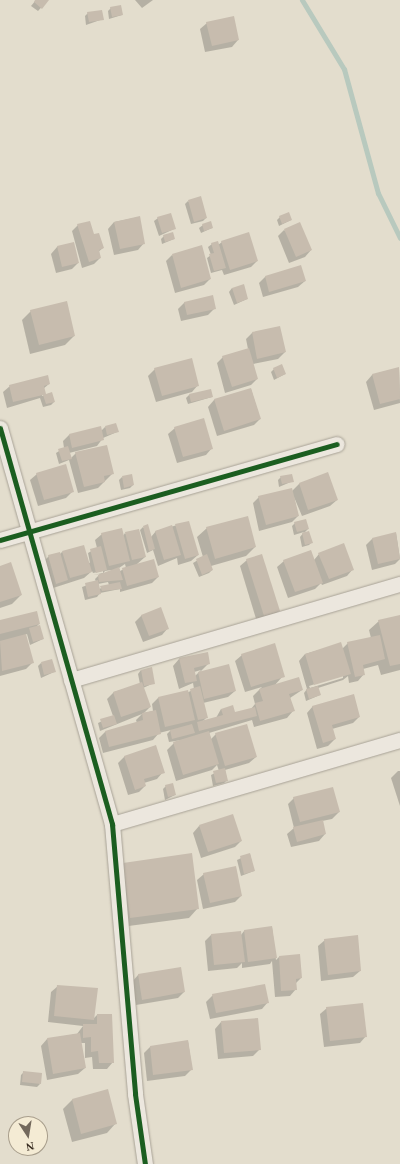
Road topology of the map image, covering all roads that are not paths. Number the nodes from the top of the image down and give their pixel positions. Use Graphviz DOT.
graph roads {
  1 [pos="0,428"];
  2 [pos="337,444"];
  3 [pos="30,532"];
  4 [pos="0,540"];
  5 [pos="400,584"];
  6 [pos="71,680"];
  7 [pos="400,740"];
  8 [pos="112,824"];
  9 [pos="145,1164"];
  1 -- 3 [label="street"];
  2 -- 3 [label="street"];
  3 -- 4 [label="street"];
  3 -- 6 [label="street"];
  5 -- 6 [label="street"];
  6 -- 8 [label="street"];
  7 -- 8 [label="street"];
  8 -- 9 [label="street"];
}
